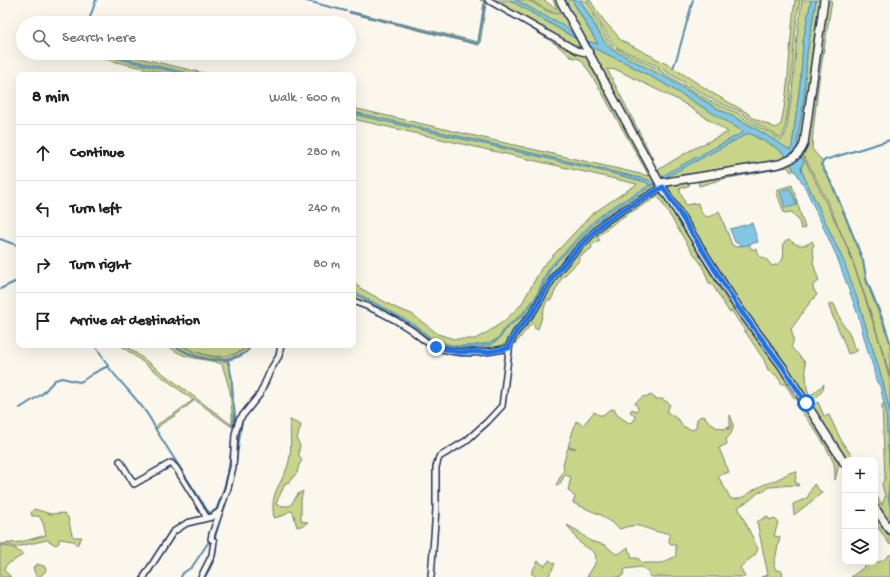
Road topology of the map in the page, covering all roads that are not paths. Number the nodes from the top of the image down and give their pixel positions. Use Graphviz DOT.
graph roads {
  1 [pos="488,0"];
  2 [pos="560,0"];
  3 [pos="824,0"];
  4 [pos="589,54"];
  5 [pos="661,184"];
  6 [pos="356,302"];
  7 [pos="280,348"];
  8 [pos="509,348"];
  9 [pos="842,459"];
  10 [pos="120,462"];
  11 [pos="220,510"];
  12 [pos="878,512"];
  13 [pos="207,518"];
  14 [pos="890,530"];
  15 [pos="144,577"];
  16 [pos="201,577"];
  17 [pos="431,577"];
  1 -- 4 [label="street"];
  2 -- 4 [label="main road"];
  3 -- 5 [label="main road"];
  4 -- 5 [label="main road"];
  5 -- 8 [label="street"];
  5 -- 9 [label="main road"];
  6 -- 8 [label="street"];
  7 -- 11 [label="street"];
  8 -- 17 [label="street"];
  10 -- 13 [label="street"];
  11 -- 13 [label="street"];
  11 -- 16 [label="street"];
  12 -- 14 [label="main road"];
  13 -- 15 [label="street"];
}
